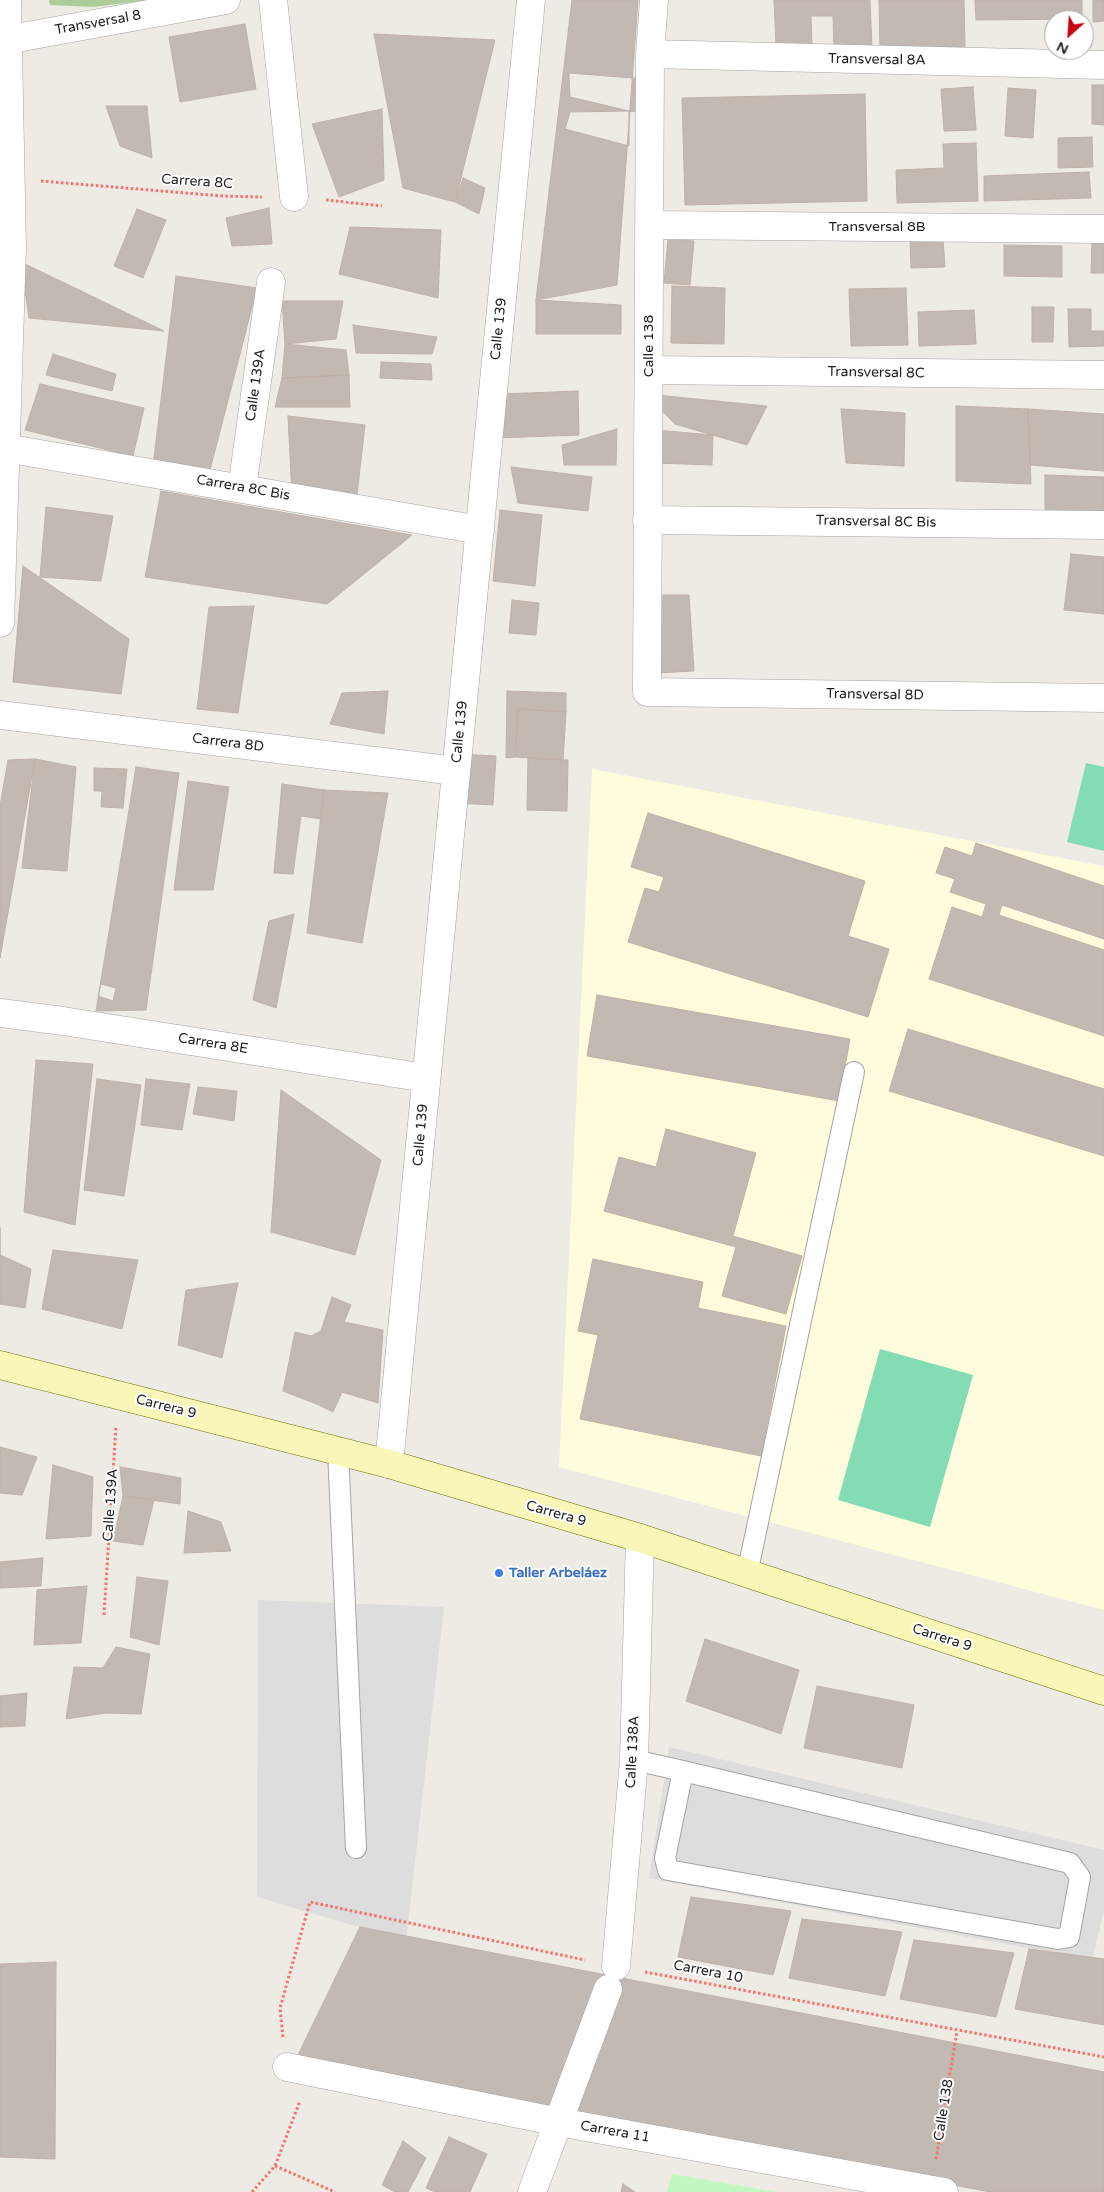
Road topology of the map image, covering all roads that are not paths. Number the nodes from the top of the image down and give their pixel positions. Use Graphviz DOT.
graph roads {
  1 [pos="7,0"];
  2 [pos="226,0"];
  3 [pos="273,0"];
  4 [pos="531,0"];
  5 [pos="654,0"];
  6 [pos="3,40"];
  7 [pos="650,54"];
  8 [pos="1104,66"];
  9 [pos="294,198"];
  10 [pos="650,225"];
  11 [pos="1104,229"];
  12 [pos="6,248"];
  13 [pos="271,282"];
  14 [pos="649,370"];
  15 [pos="1104,375"];
  16 [pos="5,448"];
  17 [pos="242,488"];
  18 [pos="648,520"];
  19 [pos="1104,524"];
  20 [pos="480,530"];
  21 [pos="0,623"];
  22 [pos="647,692"];
  23 [pos="1104,698"];
  24 [pos="0,715"];
  25 [pos="456,771"];
  26 [pos="0,1013"];
  27 [pos="854,1072"];
  28 [pos="426,1078"];
  29 [pos="0,1366"];
  30 [pos="338,1451"];
  31 [pos="389,1464"];
  32 [pos="640,1538"];
  33 [pos="747,1574"];
  34 [pos="1104,1691"];
  35 [pos="634,1760"];
  36 [pos="683,1771"];
  37 [pos="356,1848"];
  38 [pos="287,2067"];
  39 [pos="559,2122"];
  40 [pos="938,2191"];
  41 [pos="532,2192"];
  1 -- 6 [label="street"];
  2 -- 6 [label="street, Transversal 8"];
  3 -- 9 [label="street"];
  4 -- 20 [label="street, Calle 139"];
  5 -- 7 [label="street, Calle 138"];
  6 -- 12 [label="street"];
  7 -- 8 [label="street, Transversal 8A"];
  7 -- 10 [label="street, Calle 138"];
  10 -- 11 [label="street, Transversal 8B"];
  10 -- 14 [label="street, Calle 138"];
  12 -- 16 [label="street"];
  13 -- 17 [label="street, Calle 139A"];
  14 -- 15 [label="street, Transversal 8C"];
  14 -- 18 [label="street, Calle 138"];
  16 -- 17 [label="street, Carrera 8C Bis"];
  16 -- 21 [label="street"];
  17 -- 20 [label="street, Carrera 8C Bis"];
  18 -- 19 [label="street, Transversal 8C Bis"];
  18 -- 22 [label="street, Calle 138"];
  20 -- 25 [label="street, Calle 139"];
  22 -- 23 [label="street, Transversal 8D"];
  24 -- 25 [label="street, Carrera 8D"];
  25 -- 28 [label="street, Calle 139"];
  26 -- 28 [label="street, Carrera 8E"];
  27 -- 33 [label="lane"];
  28 -- 31 [label="street, Calle 139"];
  29 -- 30 [label="street, Carrera 9"];
  30 -- 31 [label="street, Carrera 9"];
  30 -- 37 [label="lane"];
  31 -- 32 [label="street, Carrera 9"];
  32 -- 33 [label="street, Carrera 9"];
  32 -- 35 [label="street, Calle 138A"];
  33 -- 34 [label="street, Carrera 9"];
  35 -- 36 [label="lane"];
  35 -- 39 [label="street, Calle 138A"];
  36 -- 36 [label="lane"];
  38 -- 39 [label="street, Carrera 11"];
  39 -- 40 [label="street, Carrera 11"];
  39 -- 41 [label="street, Calle 138A"];
}
